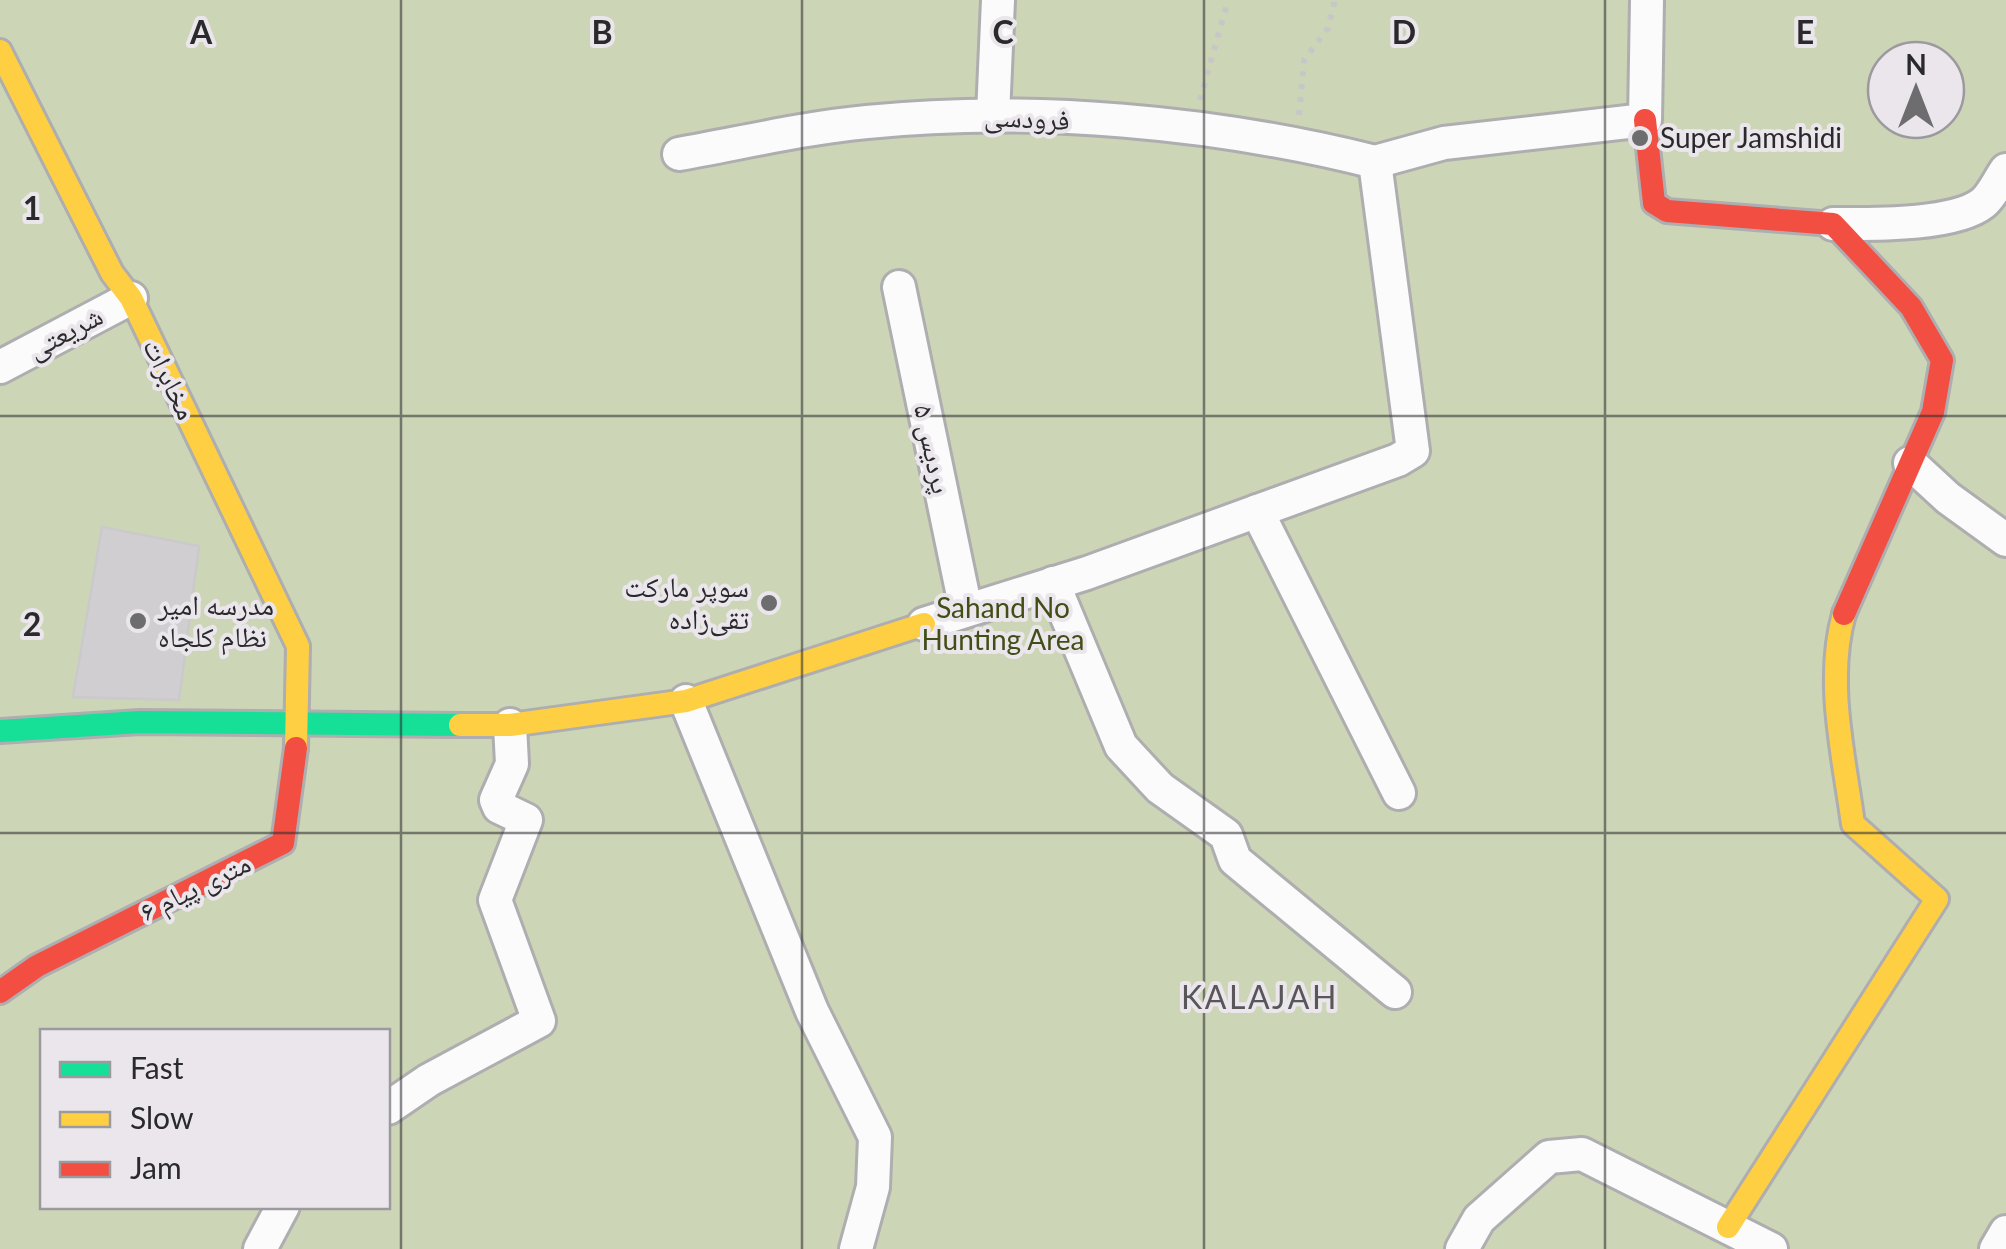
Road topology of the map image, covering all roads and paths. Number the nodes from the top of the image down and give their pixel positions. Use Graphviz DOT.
graph roads {
  1 [pos="998,0"];
  2 [pos="1228,0"];
  3 [pos="1334,0"];
  4 [pos="1647,0"];
  5 [pos="0,51"];
  6 [pos="993,115"];
  7 [pos="1645,120"];
  8 [pos="1192,130"];
  9 [pos="1297,142"];
  10 [pos="679,154"];
  11 [pos="1375,162"];
  12 [pos="2006,170"];
  13 [pos="1833,224"];
  14 [pos="900,287"];
  15 [pos="130,298"];
  16 [pos="0,367"];
  17 [pos="1910,463"];
  18 [pos="1257,511"];
  19 [pos="2006,540"];
  20 [pos="1054,583"];
  21 [pos="966,610"];
  22 [pos="924,624"];
  23 [pos="686,701"];
  24 [pos="300,721"];
  25 [pos="510,725"];
  26 [pos="0,731"];
  27 [pos="1398,793"];
  28 [pos="0,992"];
  29 [pos="1395,992"];
  30 [pos="390,1107"];
  31 [pos="281,1209"];
  32 [pos="1728,1228"];
  33 [pos="2006,1232"];
  34 [pos="260,1249"];
  35 [pos="856,1249"];
  36 [pos="1462,1249"];
  37 [pos="1771,1249"];
  38 [pos="1996,1249"];
  1 -- 6 [label="street"];
  2 -- 8 [label="path"];
  3 -- 9 [label="path"];
  4 -- 7 [label="street"];
  5 -- 15 [label="street, مخابرات"];
  6 -- 8 [label="street, فرودسی"];
  6 -- 10 [label="street, فرودسی"];
  7 -- 11 [label="street"];
  7 -- 13 [label="street"];
  8 -- 9 [label="street, فرودسی"];
  9 -- 11 [label="street, فرودسی"];
  11 -- 18 [label="street"];
  12 -- 13 [label="street"];
  13 -- 17 [label="street"];
  14 -- 21 [label="street, پردیس ۵"];
  15 -- 16 [label="street, شریعتی"];
  15 -- 24 [label="street, مخابرات"];
  17 -- 19 [label="street"];
  17 -- 32 [label="street"];
  18 -- 20 [label="street"];
  18 -- 27 [label="street"];
  20 -- 21 [label="street"];
  20 -- 29 [label="street"];
  21 -- 22 [label="street"];
  22 -- 23 [label="street"];
  23 -- 25 [label="street"];
  23 -- 35 [label="street"];
  24 -- 25 [label="street"];
  24 -- 26 [label="street"];
  24 -- 28 [label="street, ۶ متری پیام"];
  25 -- 30 [label="street"];
  31 -- 34 [label="street"];
  32 -- 36 [label="street"];
  32 -- 37 [label="street"];
  33 -- 38 [label="street"];
}
